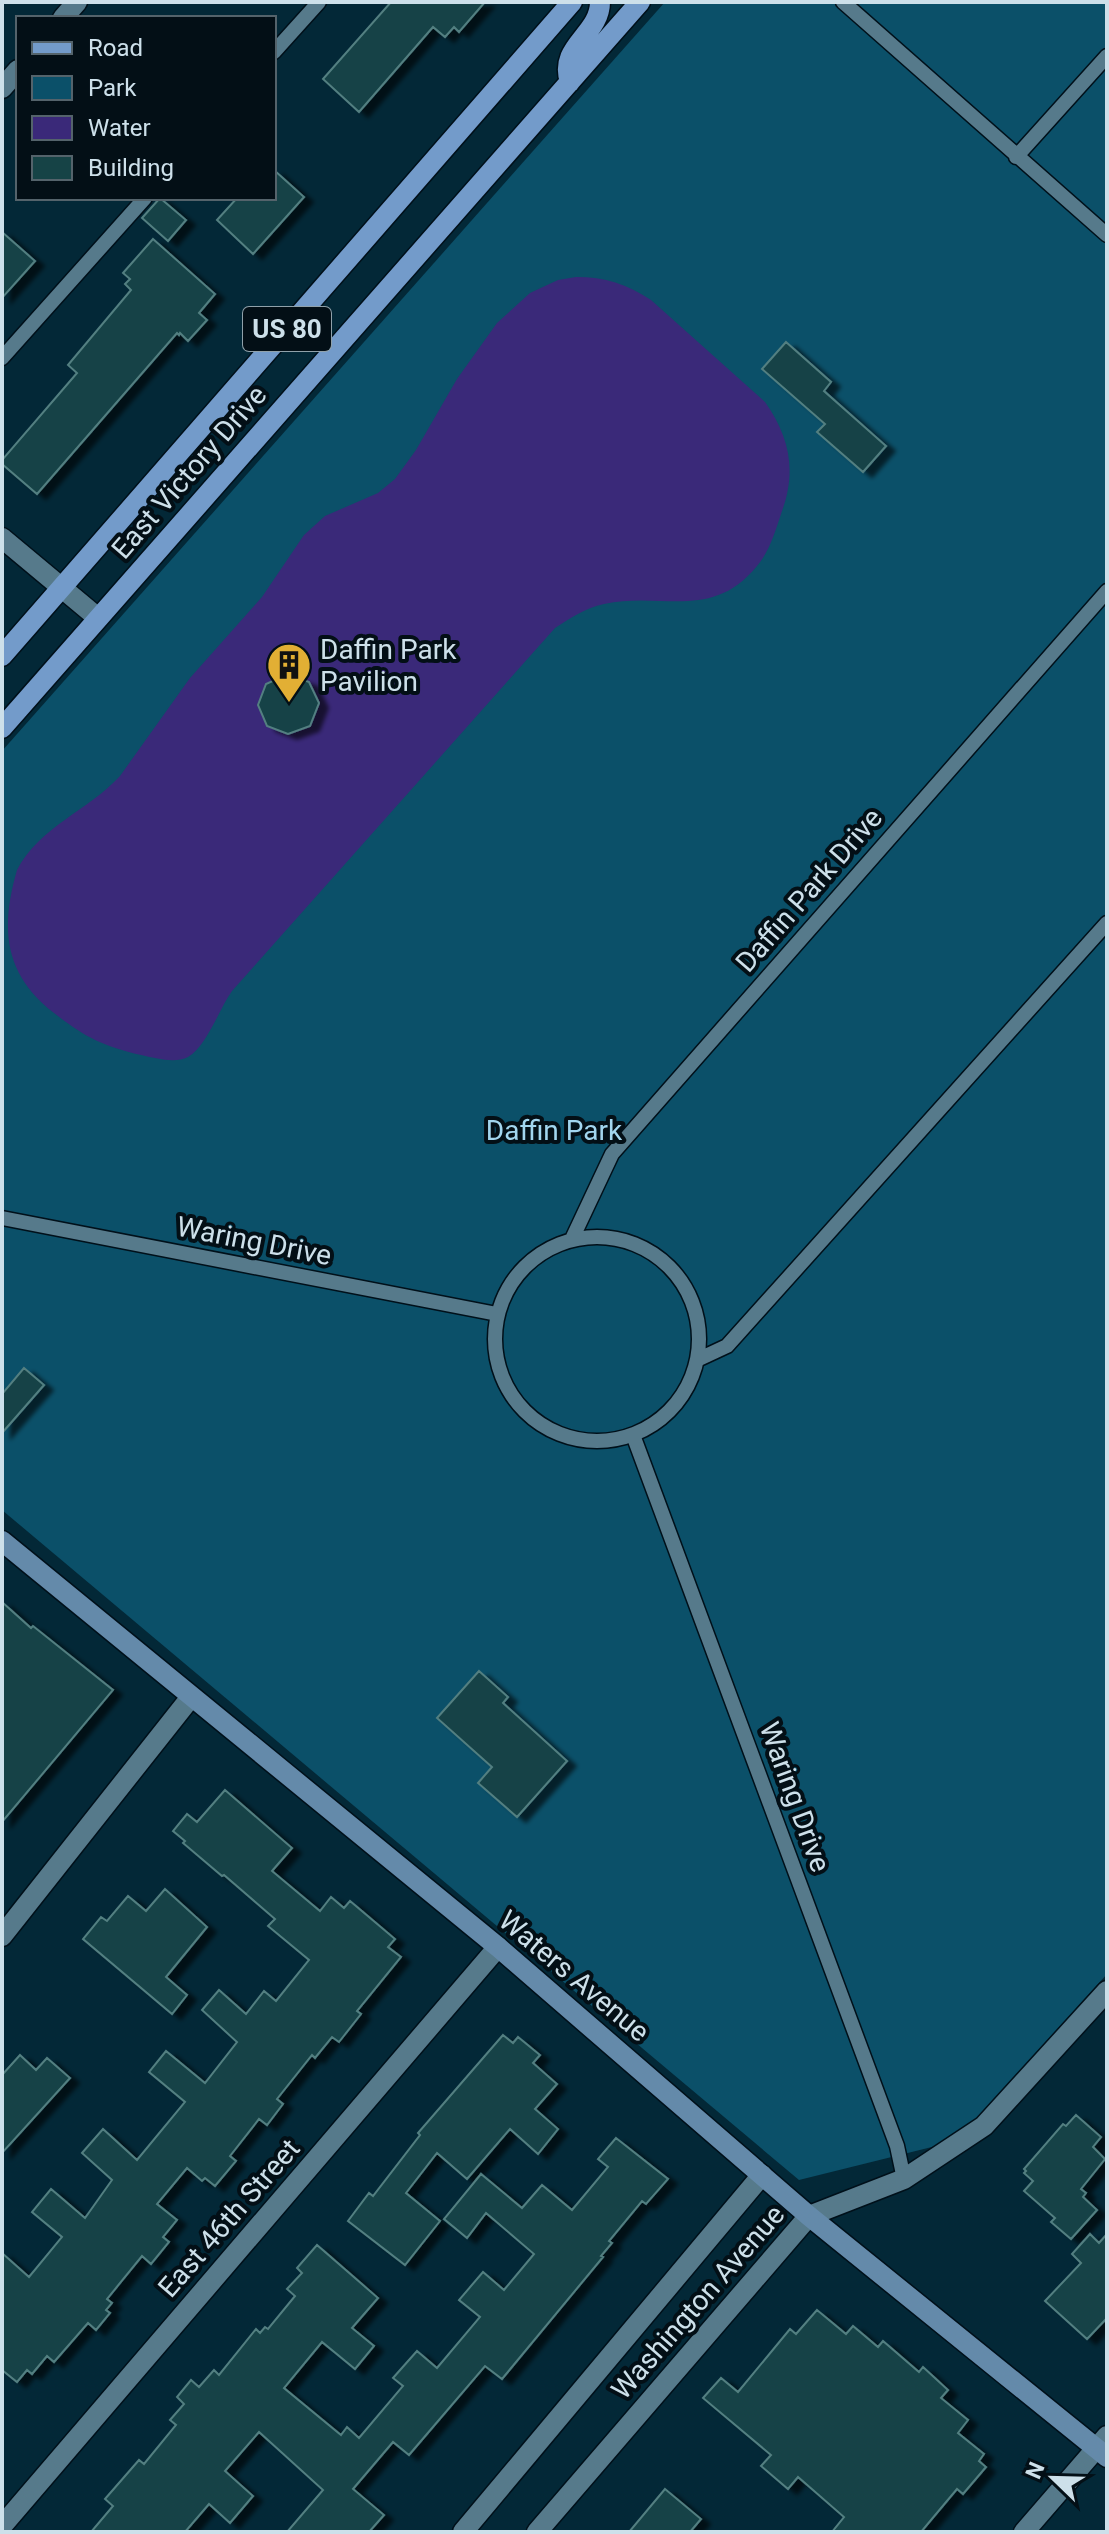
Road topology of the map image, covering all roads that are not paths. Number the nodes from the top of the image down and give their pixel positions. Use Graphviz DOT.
graph roads {
  1 [pos="319,2"];
  2 [pos="572,2"];
  3 [pos="600,2"];
  4 [pos="640,2"];
  5 [pos="843,2"];
  6 [pos="276,50"];
  7 [pos="1107,56"];
  8 [pos="16,72"];
  9 [pos="570,82"];
  10 [pos="2,88"];
  11 [pos="1016,157"];
  12 [pos="143,200"];
  13 [pos="1107,235"];
  14 [pos="2,358"];
  15 [pos="2,538"];
  16 [pos="62,587"];
  17 [pos="1107,591"];
  18 [pos="98,618"];
  19 [pos="2,656"];
  20 [pos="2,728"];
  21 [pos="1107,923"];
  22 [pos="2,1218"];
  23 [pos="572,1239"];
  24 [pos="497,1314"];
  25 [pos="697,1360"];
  26 [pos="633,1435"];
  27 [pos="2,1541"];
  28 [pos="191,1697"];
  29 [pos="2,1936"];
  30 [pos="498,1947"];
  31 [pos="1107,1991"];
  32 [pos="762,2175"];
  33 [pos="904,2179"];
  34 [pos="809,2216"];
  35 [pos="1104,2448"];
  36 [pos="2,2526"];
  37 [pos="463,2532"];
  38 [pos="537,2532"];
  39 [pos="1024,2532"];
  1 -- 6 [label="lane"];
  2 -- 16 [label="main road, East Victory Drive / US 80"];
  3 -- 9 [label="main road"];
  4 -- 9 [label="main road, East Victory Drive / US 80"];
  5 -- 11 [label="lane"];
  7 -- 11 [label="lane"];
  8 -- 10 [label="street"];
  9 -- 18 [label="main road, East Victory Drive / US 80"];
  11 -- 13 [label="lane"];
  12 -- 14 [label="lane"];
  15 -- 16 [label="street"];
  16 -- 18 [label="street"];
  16 -- 19 [label="main road, East Victory Drive / US 80"];
  17 -- 23 [label="lane, Daffin Park Drive"];
  18 -- 20 [label="main road, East Victory Drive / US 80"];
  21 -- 25 [label="lane"];
  22 -- 24 [label="lane, Waring Drive"];
  23 -- 24 [label="lane"];
  23 -- 25 [label="lane"];
  24 -- 26 [label="lane"];
  25 -- 26 [label="lane"];
  26 -- 33 [label="lane, Waring Drive"];
  27 -- 28 [label="main road, Waters Avenue"];
  28 -- 29 [label="street"];
  28 -- 30 [label="main road, Waters Avenue"];
  30 -- 32 [label="main road, Waters Avenue"];
  30 -- 36 [label="street, East 46th Street"];
  31 -- 33 [label="street, Washington Avenue"];
  32 -- 34 [label="main road, Waters Avenue"];
  32 -- 37 [label="street, Washington Avenue"];
  33 -- 34 [label="street, Washington Avenue"];
  34 -- 35 [label="main road, Waters Avenue"];
  34 -- 38 [label="street, Washington Avenue"];
  35 -- 39 [label="street"];
}
